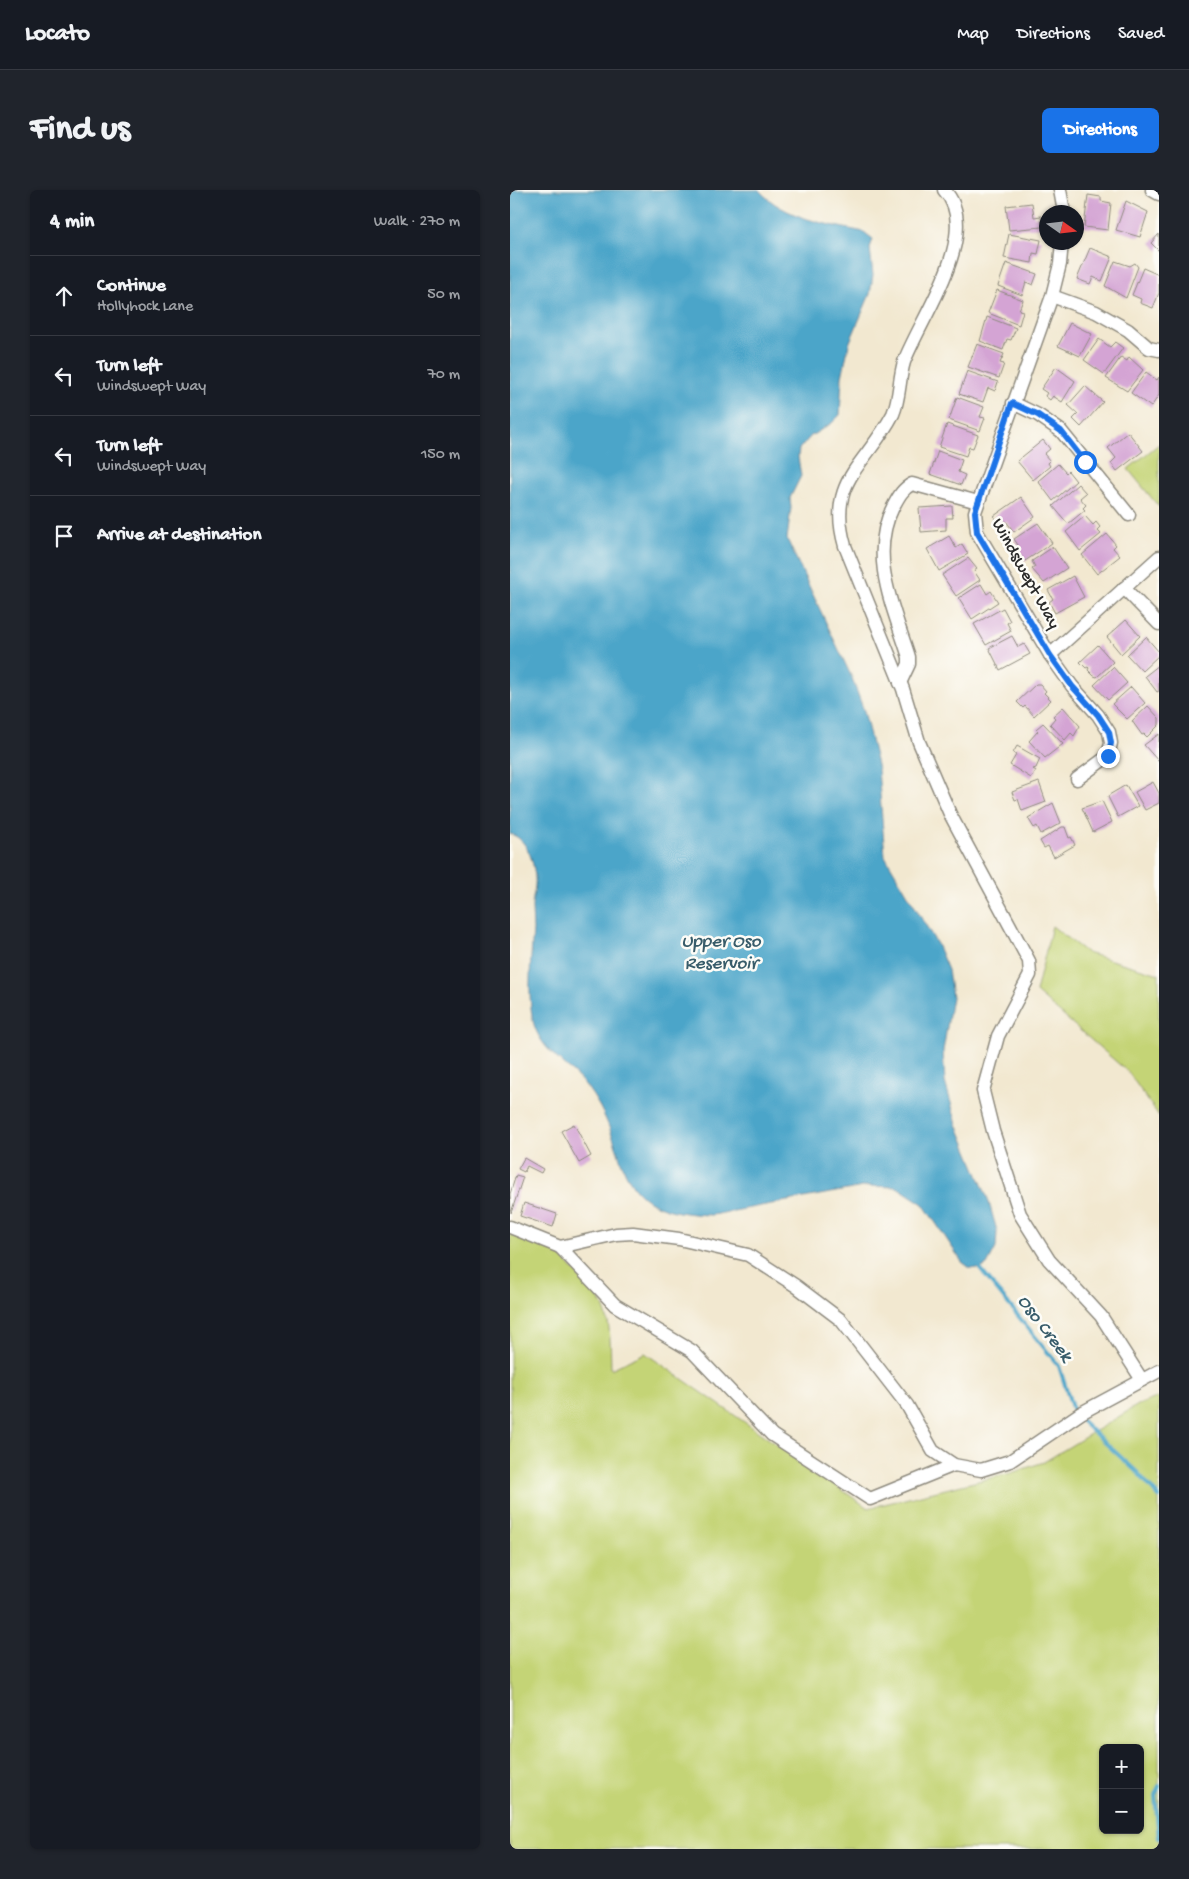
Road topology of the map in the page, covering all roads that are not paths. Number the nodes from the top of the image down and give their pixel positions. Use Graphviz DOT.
graph roads {
  1 [pos="944,190"];
  2 [pos="1060,190"];
  3 [pos="1152,190"];
  4 [pos="1159,194"];
  5 [pos="1063,205"];
  6 [pos="1061,250"];
  7 [pos="1052,296"];
  8 [pos="1159,350"];
  9 [pos="1012,403"];
  10 [pos="978,502"];
  11 [pos="1129,515"];
  12 [pos="1159,557"];
  13 [pos="1124,588"];
  14 [pos="1159,624"];
  15 [pos="1050,655"];
  16 [pos="900,683"];
  17 [pos="1077,779"];
  18 [pos="510,1227"];
  19 [pos="560,1247"];
  20 [pos="1159,1371"];
  21 [pos="1142,1380"];
  22 [pos="954,1465"];
  1 -- 16 [label="street"];
  2 -- 5 [label="street"];
  3 -- 4 [label="street"];
  6 -- 7 [label="street, Windswept Way"];
  7 -- 8 [label="street"];
  7 -- 9 [label="street, Windswept Way"];
  9 -- 10 [label="street, Windswept Way"];
  9 -- 11 [label="street"];
  10 -- 15 [label="street, Windswept Way"];
  10 -- 16 [label="street"];
  12 -- 13 [label="street"];
  13 -- 14 [label="street"];
  13 -- 15 [label="street"];
  15 -- 17 [label="street, Windswept Way"];
  16 -- 21 [label="street"];
  18 -- 19 [label="street"];
  19 -- 22 [label="street"];
  19 -- 22 [label="street"];
  20 -- 21 [label="street"];
  21 -- 22 [label="street"];
}
